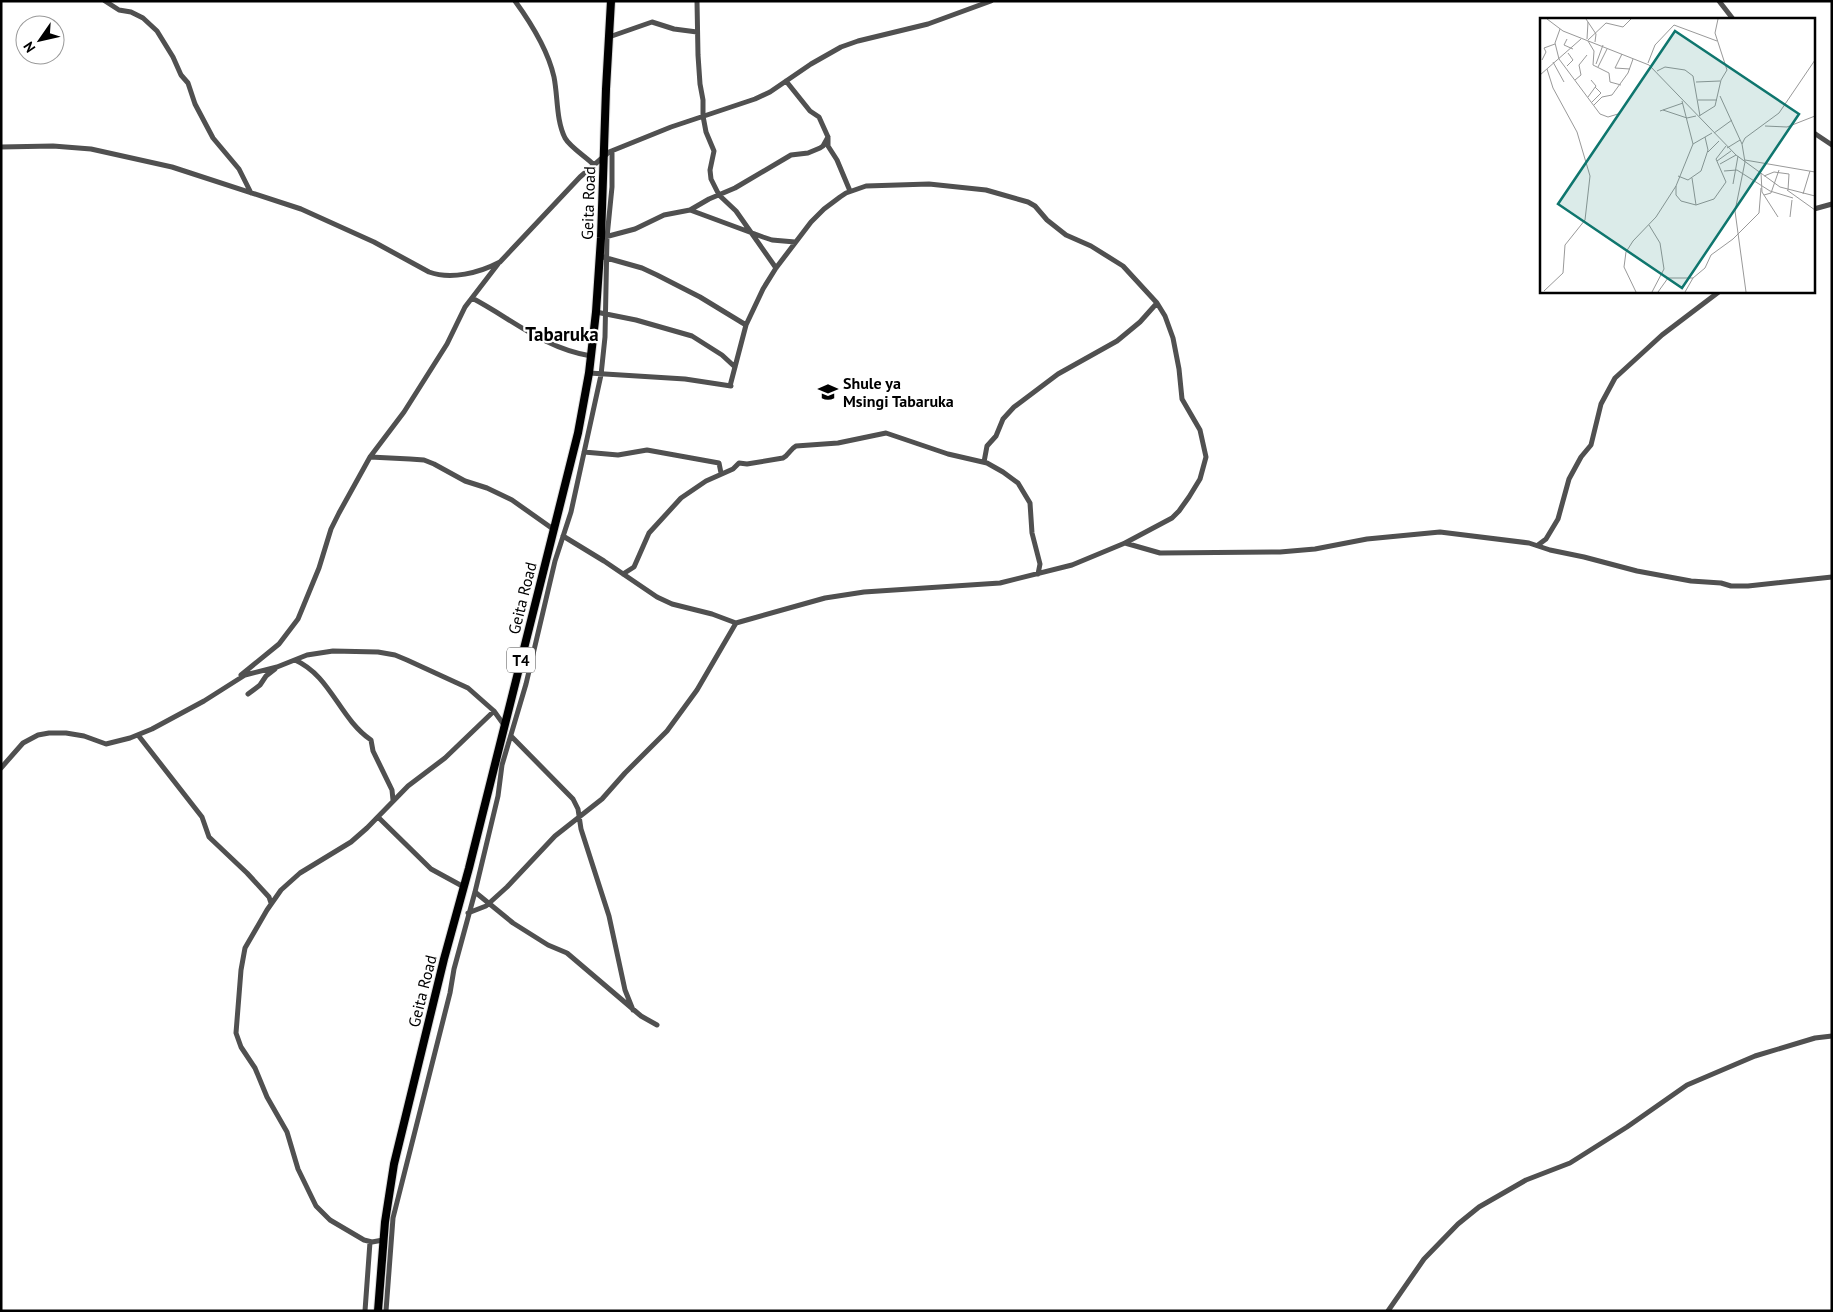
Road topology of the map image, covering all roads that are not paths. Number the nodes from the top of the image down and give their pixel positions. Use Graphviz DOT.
graph roads {
  1 [pos="105,1"];
  2 [pos="516,1"];
  3 [pos="611,1"];
  4 [pos="697,1"];
  5 [pos="991,1"];
  6 [pos="1719,1"];
  7 [pos="1732,18"];
  8 [pos="697,32"];
  9 [pos="609,37"];
  10 [pos="786,81"];
  11 [pos="703,116"];
  12 [pos="1816,134"];
  13 [pos="828,137"];
  14 [pos="1832,145"];
  15 [pos="1,148"];
  16 [pos="612,151"];
  17 [pos="603,156"];
  18 [pos="593,164"];
  19 [pos="850,191"];
  20 [pos="251,193"];
  21 [pos="719,195"];
  22 [pos="1832,204"];
  23 [pos="1816,208"];
  24 [pos="690,210"];
  25 [pos="751,232"];
  26 [pos="604,237"];
  27 [pos="795,242"];
  28 [pos="603,257"];
  29 [pos="500,262"];
  30 [pos="776,268"];
  31 [pos="1719,292"];
  32 [pos="472,298"];
  33 [pos="1157,303"];
  34 [pos="596,312"];
  35 [pos="605,314"];
  36 [pos="746,325"];
  37 [pos="591,356"];
  38 [pos="735,367"];
  39 [pos="589,374"];
  40 [pos="601,375"];
  41 [pos="584,452"];
  42 [pos="370,457"];
  43 [pos="984,462"];
  44 [pos="722,473"];
  45 [pos="553,529"];
  46 [pos="563,536"];
  47 [pos="1125,543"];
  48 [pos="1538,545"];
  49 [pos="623,574"];
  50 [pos="1038,574"];
  51 [pos="1832,576"];
  52 [pos="736,623"];
  53 [pos="295,660"];
  54 [pos="277,667"];
  55 [pos="239,677"];
  56 [pos="248,694"];
  57 [pos="494,711"];
  58 [pos="504,725"];
  59 [pos="138,735"];
  60 [pos="510,736"];
  61 [pos="1,768"];
  62 [pos="393,800"];
  63 [pos="379,818"];
  64 [pos="579,818"];
  65 [pos="464,887"];
  66 [pos="475,892"];
  67 [pos="489,903"];
  68 [pos="271,904"];
  69 [pos="468,914"];
  70 [pos="634,1010"];
  71 [pos="657,1025"];
  72 [pos="1832,1036"];
  73 [pos="383,1240"];
  74 [pos="370,1242"];
  75 [pos="366,1311"];
  76 [pos="378,1311"];
  77 [pos="386,1311"];
  78 [pos="1388,1311"];
  1 -- 20 [label="street"];
  2 -- 18 [label="street"];
  3 -- 9 [label="highway, Geita Road / T4"];
  4 -- 8 [label="street"];
  5 -- 10 [label="street"];
  6 -- 7 [label="street"];
  8 -- 9 [label="street"];
  8 -- 11 [label="street"];
  9 -- 17 [label="highway, Geita Road / T4"];
  10 -- 11 [label="street"];
  10 -- 13 [label="street"];
  11 -- 16 [label="street"];
  11 -- 21 [label="street"];
  12 -- 14 [label="street"];
  13 -- 19 [label="street"];
  13 -- 21 [label="street"];
  15 -- 20 [label="street"];
  16 -- 17 [label="street"];
  16 -- 26 [label="street"];
  17 -- 18 [label="street"];
  17 -- 26 [label="highway, Geita Road / T4"];
  18 -- 29 [label="street"];
  19 -- 27 [label="street"];
  19 -- 33 [label="street"];
  20 -- 29 [label="street"];
  21 -- 24 [label="street"];
  21 -- 25 [label="street"];
  22 -- 23 [label="street"];
  24 -- 25 [label="street"];
  24 -- 26 [label="street"];
  25 -- 27 [label="street"];
  25 -- 30 [label="street"];
  26 -- 28 [label="highway, Geita Road / T4"];
  27 -- 30 [label="street"];
  28 -- 34 [label="highway, Geita Road / T4"];
  28 -- 35 [label="street"];
  28 -- 36 [label="street"];
  29 -- 32 [label="street"];
  30 -- 36 [label="street"];
  31 -- 48 [label="street"];
  32 -- 37 [label="street"];
  32 -- 42 [label="street"];
  33 -- 43 [label="street"];
  33 -- 47 [label="street"];
  34 -- 35 [label="street"];
  34 -- 37 [label="highway, Geita Road / T4"];
  35 -- 38 [label="street"];
  35 -- 40 [label="street"];
  36 -- 38 [label="street"];
  37 -- 39 [label="highway, Geita Road / T4"];
  38 -- 40 [label="street"];
  39 -- 40 [label="street"];
  39 -- 45 [label="highway, Geita Road / T4"];
  40 -- 41 [label="street"];
  41 -- 44 [label="street"];
  41 -- 46 [label="street"];
  42 -- 45 [label="street"];
  42 -- 55 [label="street"];
  43 -- 44 [label="street"];
  43 -- 50 [label="street"];
  44 -- 49 [label="street"];
  45 -- 58 [label="highway, Geita Road / T4"];
  46 -- 49 [label="street"];
  46 -- 60 [label="street"];
  47 -- 48 [label="street"];
  47 -- 50 [label="street"];
  48 -- 51 [label="street"];
  49 -- 52 [label="street"];
  50 -- 52 [label="street"];
  52 -- 64 [label="street"];
  53 -- 54 [label="street"];
  53 -- 57 [label="street"];
  53 -- 62 [label="street"];
  54 -- 55 [label="street"];
  54 -- 56 [label="street"];
  55 -- 59 [label="street"];
  57 -- 58 [label="street"];
  57 -- 62 [label="street"];
  58 -- 65 [label="highway, Geita Road / T4"];
  59 -- 61 [label="street"];
  59 -- 68 [label="street"];
  60 -- 64 [label="street"];
  60 -- 66 [label="street"];
  62 -- 63 [label="street"];
  63 -- 65 [label="street"];
  63 -- 68 [label="street"];
  64 -- 67 [label="street"];
  64 -- 70 [label="street"];
  65 -- 73 [label="highway, Geita Road / T4"];
  66 -- 67 [label="street"];
  66 -- 69 [label="street"];
  67 -- 69 [label="street"];
  67 -- 70 [label="street"];
  68 -- 74 [label="street"];
  69 -- 77 [label="street"];
  70 -- 71 [label="street"];
  72 -- 78 [label="street"];
  73 -- 74 [label="street"];
  73 -- 76 [label="highway, Geita Road / T4"];
  74 -- 75 [label="street"];
}
